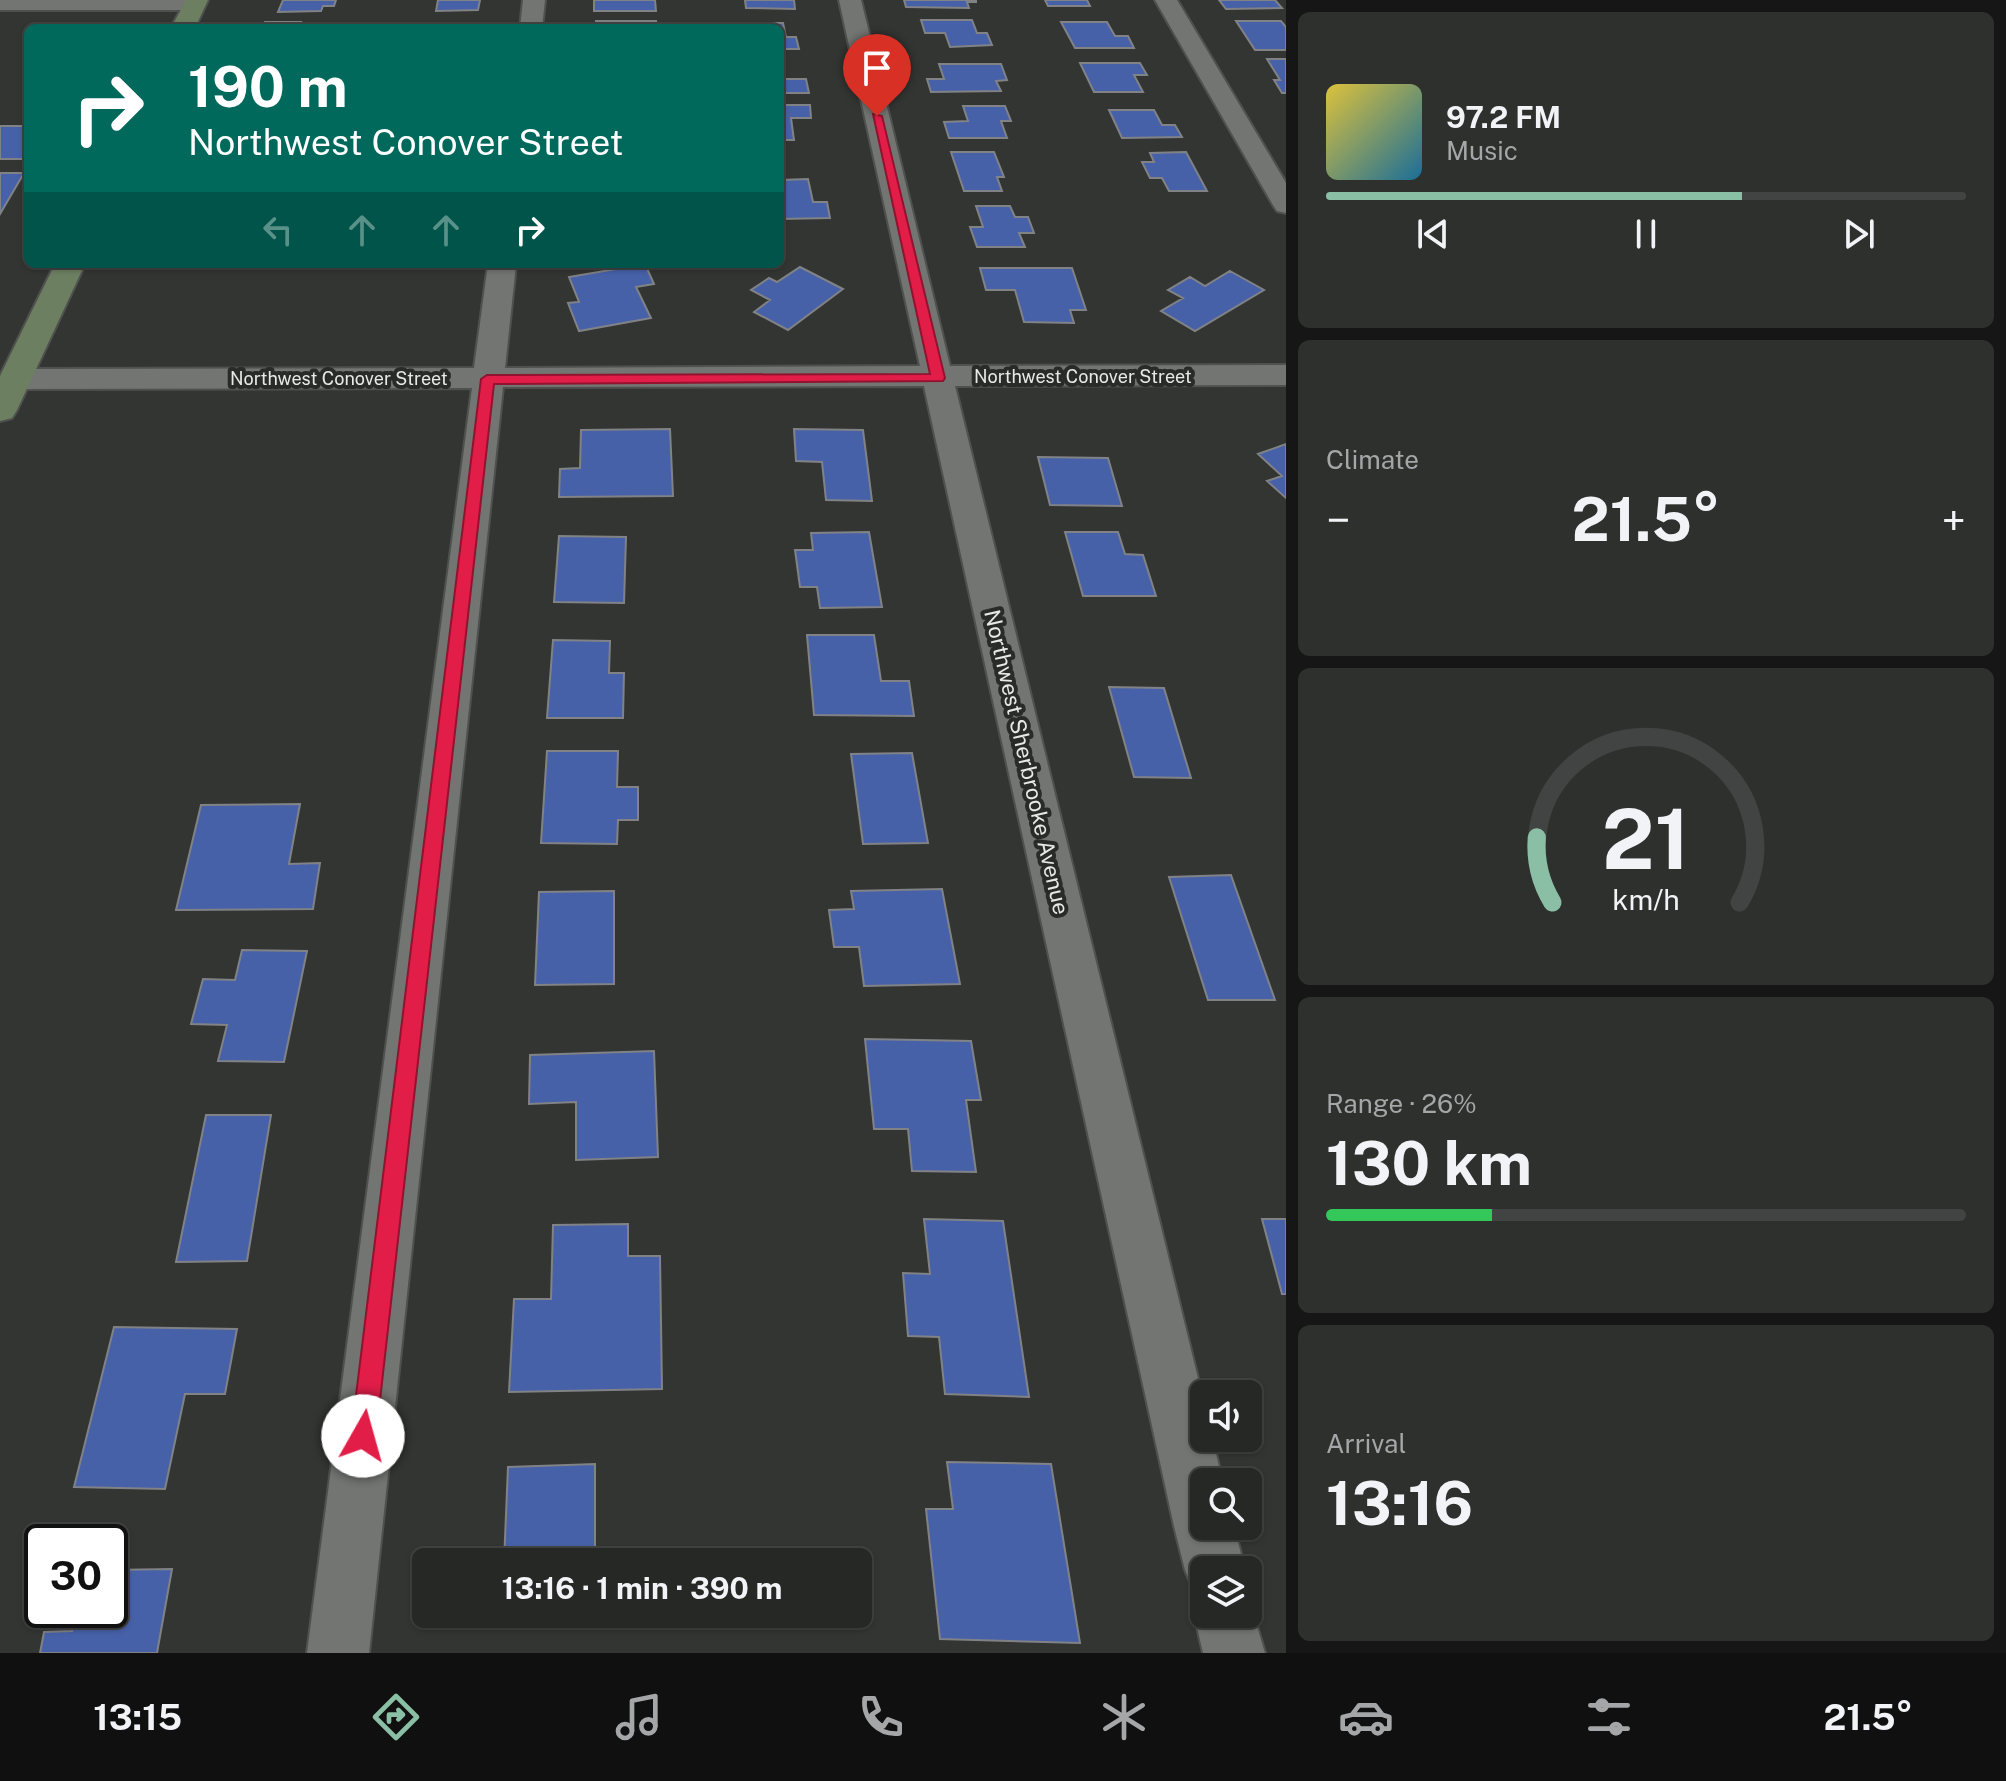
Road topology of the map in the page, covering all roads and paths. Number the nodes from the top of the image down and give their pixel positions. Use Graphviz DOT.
graph roads {
  1 [pos="534,0"];
  2 [pos="850,0"];
  3 [pos="1166,0"];
  4 [pos="196,1"];
  5 [pos="0,3"];
  6 [pos="185,24"];
  7 [pos="531,24"];
  8 [pos="1286,205"];
  9 [pos="68,268"];
  10 [pos="501,268"];
  11 [pos="1286,375"];
  12 [pos="938,378"];
  13 [pos="15,379"];
  14 [pos="487,379"];
  15 [pos="0,410"];
  16 [pos="1191,1468"];
  17 [pos="1228,1628"];
  18 [pos="338,1653"];
  19 [pos="1234,1653"];
  1 -- 7 [label="street"];
  2 -- 12 [label="street, Northwest Sherbrooke Avenue"];
  3 -- 8 [label="street"];
  4 -- 5 [label="street"];
  4 -- 6 [label="main road"];
  9 -- 13 [label="main road"];
  10 -- 14 [label="street"];
  11 -- 12 [label="street, Northwest Conover Street"];
  12 -- 14 [label="street, Northwest Conover Street"];
  12 -- 16 [label="street, Northwest Sherbrooke Avenue"];
  13 -- 14 [label="street, Northwest Conover Street"];
  13 -- 15 [label="main road"];
  14 -- 18 [label="street"];
  17 -- 19 [label="street"];
}
